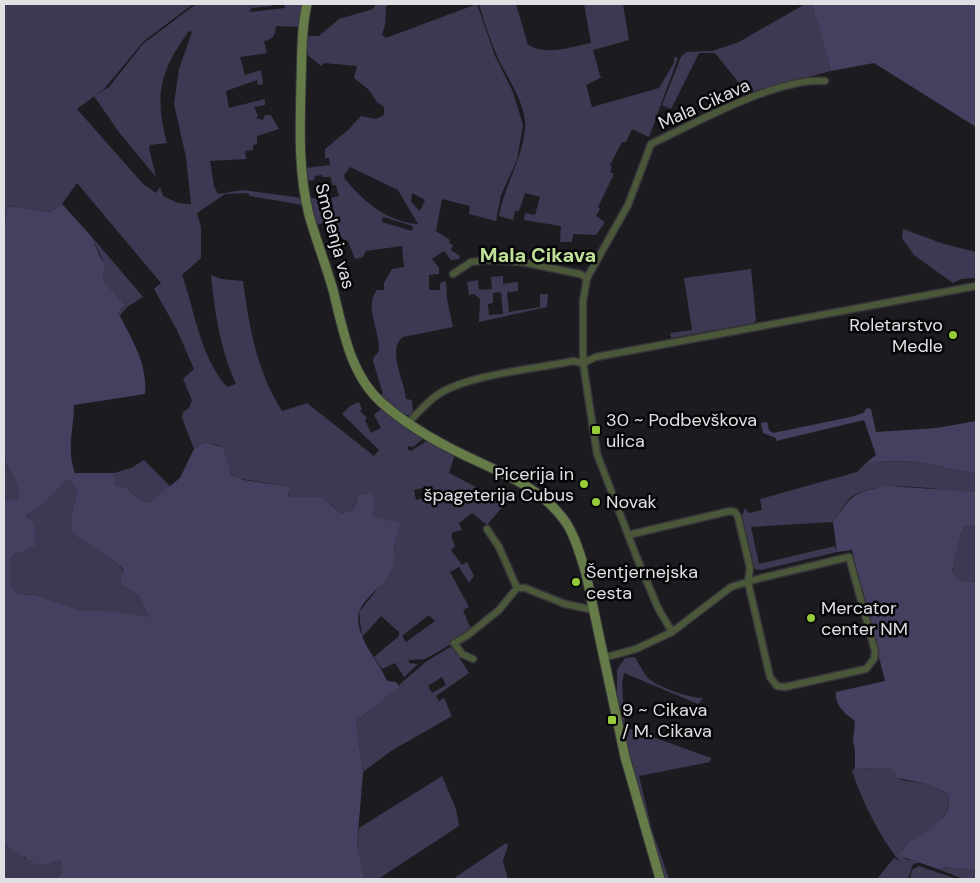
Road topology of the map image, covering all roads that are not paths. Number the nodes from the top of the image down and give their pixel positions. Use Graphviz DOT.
graph roads {
  1 [pos="307,4"];
  2 [pos="825,82"];
  3 [pos="453,274"];
  4 [pos="588,278"];
  5 [pos="976,286"];
  6 [pos="583,363"];
  7 [pos="408,423"];
  8 [pos="487,529"];
  9 [pos="628,535"];
  10 [pos="748,582"];
  11 [pos="517,588"];
  12 [pos="594,610"];
  13 [pos="672,632"];
  14 [pos="603,658"];
  15 [pos="473,659"];
  16 [pos="660,879"];
  1 -- 7 [label="main road, Smolenja vas"];
  2 -- 4 [label="street, Mala Cikava"];
  3 -- 4 [label="street"];
  4 -- 6 [label="street, Mala Cikava"];
  5 -- 6 [label="street"];
  6 -- 7 [label="street"];
  6 -- 9 [label="street, Mala Cikava"];
  7 -- 12 [label="main road"];
  8 -- 11 [label="street"];
  9 -- 10 [label="street"];
  9 -- 13 [label="street, Mala Cikava"];
  10 -- 10 [label="street"];
  10 -- 13 [label="street"];
  11 -- 12 [label="street"];
  11 -- 15 [label="street"];
  12 -- 14 [label="main road"];
  13 -- 14 [label="street"];
  14 -- 16 [label="main road"];
}
